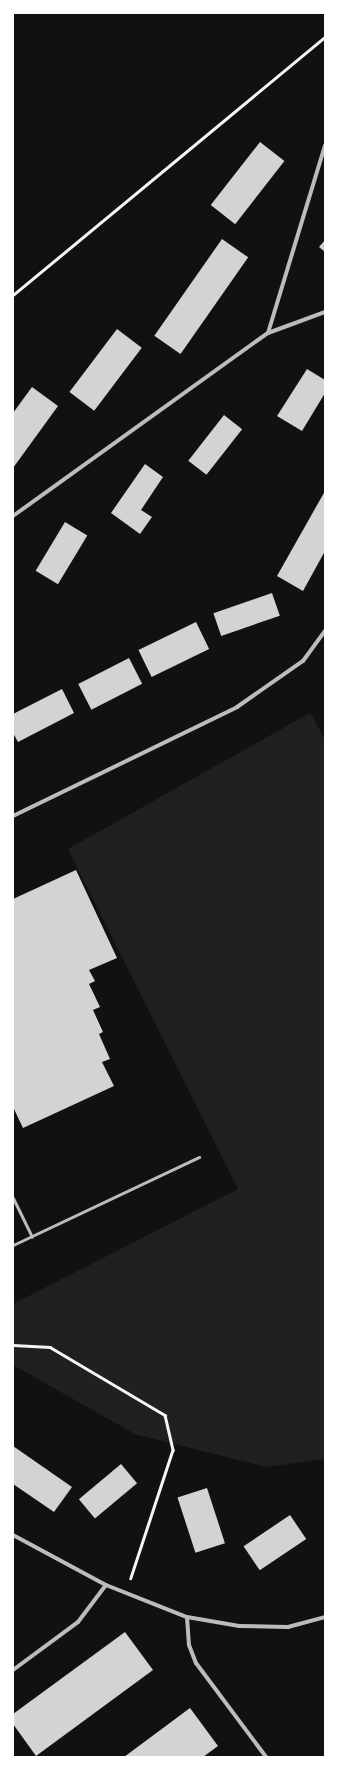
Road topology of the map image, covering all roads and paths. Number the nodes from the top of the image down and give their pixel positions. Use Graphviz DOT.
graph roads {
  1 [pos="325,37"];
  2 [pos="325,145"];
  3 [pos="13,295"];
  4 [pos="325,312"];
  5 [pos="268,333"];
  6 [pos="13,516"];
  7 [pos="325,631"];
  8 [pos="13,816"];
  9 [pos="199,1157"];
  10 [pos="13,1198"];
  11 [pos="32,1237"];
  12 [pos="13,1246"];
  13 [pos="13,1345"];
  14 [pos="13,1534"];
  15 [pos="106,1585"];
  16 [pos="126,1593"];
  17 [pos="187,1617"];
  18 [pos="325,1617"];
  19 [pos="13,1670"];
  20 [pos="266,1757"];
  1 -- 3 [label="path"];
  2 -- 5 [label="street"];
  4 -- 5 [label="street"];
  5 -- 6 [label="street"];
  7 -- 8 [label="street"];
  9 -- 11 [label="lane"];
  10 -- 11 [label="lane"];
  11 -- 12 [label="lane"];
  13 -- 16 [label="path"];
  14 -- 15 [label="street"];
  15 -- 16 [label="street"];
  15 -- 19 [label="street"];
  16 -- 17 [label="street"];
  17 -- 18 [label="street"];
  17 -- 20 [label="street"];
}
